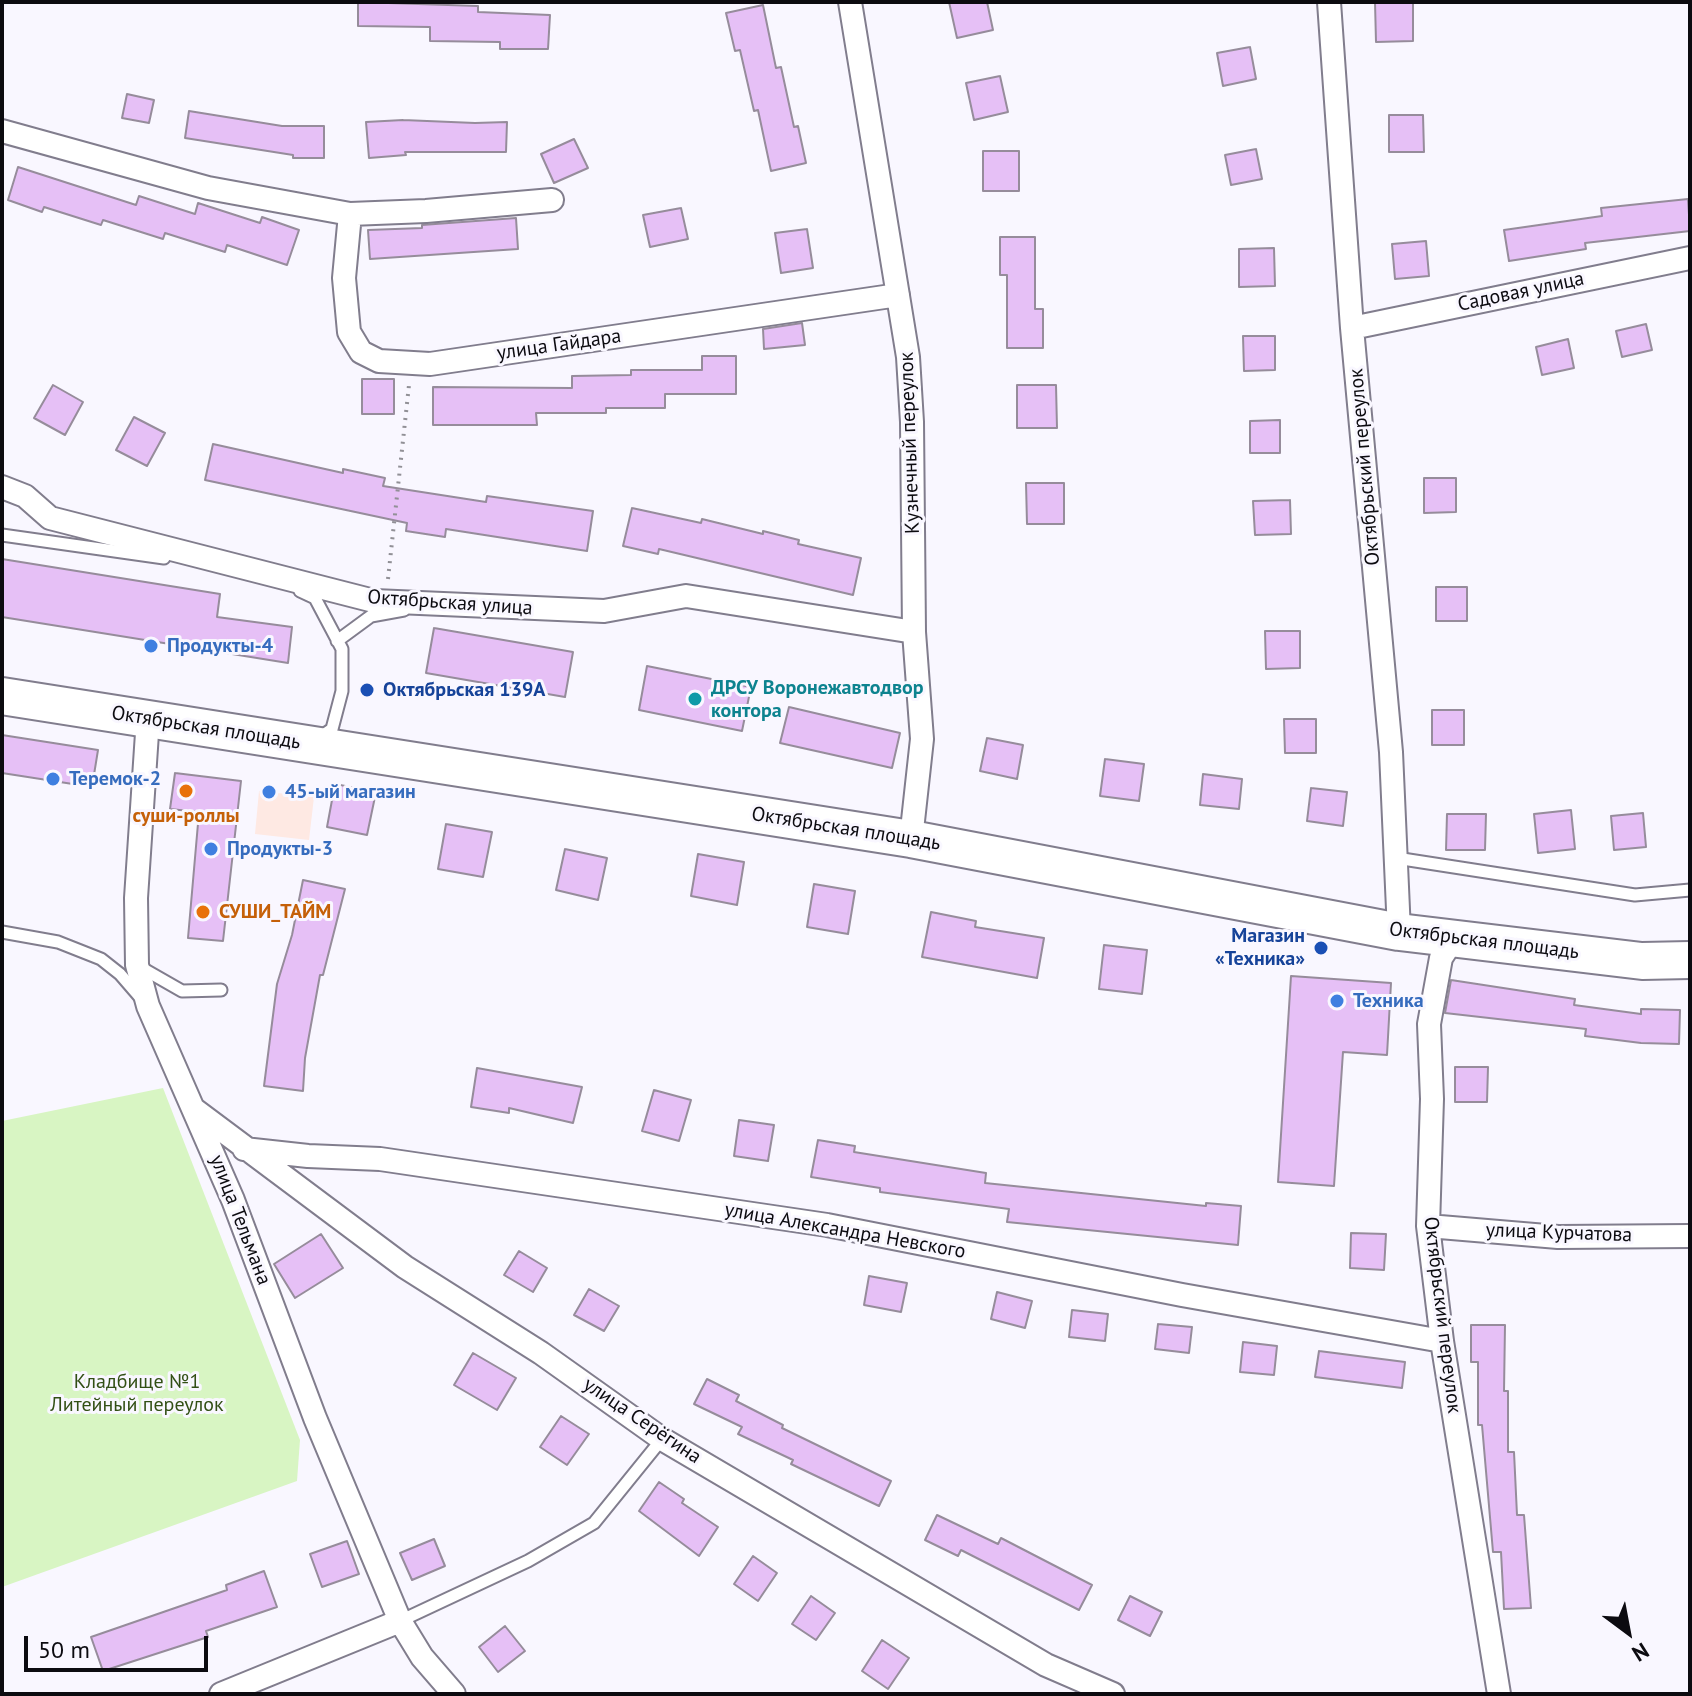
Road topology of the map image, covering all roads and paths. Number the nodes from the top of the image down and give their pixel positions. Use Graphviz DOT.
graph roads {
  1 [pos="850,2"];
  2 [pos="1329,2"];
  3 [pos="2,131"];
  4 [pos="552,200"];
  5 [pos="350,214"];
  6 [pos="1690,258"];
  7 [pos="898,295"];
  8 [pos="1352,328"];
  9 [pos="412,363"];
  10 [pos="2,487"];
  11 [pos="2,535"];
  12 [pos="386,601"];
  13 [pos="435,604"];
  14 [pos="914,632"];
  15 [pos="337,641"];
  16 [pos="2,696"];
  17 [pos="148,718"];
  18 [pos="308,745"];
  19 [pos="911,839"];
  20 [pos="1396,858"];
  21 [pos="1690,890"];
  22 [pos="2,932"];
  23 [pos="1399,932"];
  24 [pos="1454,938"];
  25 [pos="1690,960"];
  26 [pos="137,965"];
  27 [pos="221,990"];
  28 [pos="148,1006"];
  29 [pos="195,1110"];
  30 [pos="244,1149"];
  31 [pos="1428,1226"];
  32 [pos="1690,1236"];
  33 [pos="1442,1341"];
  34 [pos="662,1439"];
  35 [pos="400,1621"];
  36 [pos="221,1694"];
  37 [pos="454,1694"];
  38 [pos="1113,1694"];
  39 [pos="1499,1694"];
  1 -- 7 [label="street, Кузнечный переулок"];
  2 -- 8 [label="street, Октябрьский переулок"];
  3 -- 5 [label="street"];
  4 -- 5 [label="street"];
  5 -- 9 [label="street, улица Гайдара"];
  6 -- 8 [label="street, Садовая улица"];
  7 -- 9 [label="street, улица Гайдара"];
  7 -- 14 [label="street, Кузнечный переулок"];
  8 -- 20 [label="street, Октябрьский переулок"];
  9 -- 12 [label="path"];
  10 -- 12 [label="street, Октябрьская улица"];
  11 -- 15 [label="lane"];
  12 -- 13 [label="street, Октябрьская улица"];
  13 -- 14 [label="street, Октябрьская улица"];
  13 -- 15 [label="lane"];
  14 -- 19 [label="street, Кузнечный переулок"];
  15 -- 18 [label="lane"];
  16 -- 17 [label="main road, Октябрьская площадь"];
  17 -- 18 [label="main road, Октябрьская площадь"];
  17 -- 26 [label="street, улица Тельмана"];
  18 -- 19 [label="main road, Октябрьская площадь"];
  19 -- 23 [label="main road, Октябрьская площадь"];
  20 -- 21 [label="lane"];
  20 -- 23 [label="street, Октябрьский переулок"];
  22 -- 28 [label="lane"];
  23 -- 24 [label="main road, Октябрьская площадь"];
  24 -- 25 [label="main road, Октябрьская площадь"];
  24 -- 31 [label="street, Октябрьский переулок"];
  26 -- 27 [label="lane"];
  26 -- 28 [label="street, улица Тельмана"];
  28 -- 29 [label="street, улица Тельмана"];
  29 -- 30 [label="street, улица Серёгина"];
  29 -- 35 [label="street, улица Тельмана"];
  30 -- 33 [label="street, улица Александра Невского"];
  30 -- 34 [label="street, улица Серёгина"];
  31 -- 32 [label="street, улица Курчатова"];
  31 -- 33 [label="street, Октябрьский переулок"];
  33 -- 39 [label="street, Октябрьский переулок"];
  34 -- 35 [label="lane"];
  34 -- 38 [label="street, улица Серёгина"];
  35 -- 36 [label="street"];
  35 -- 37 [label="street, улица Тельмана"];
}
